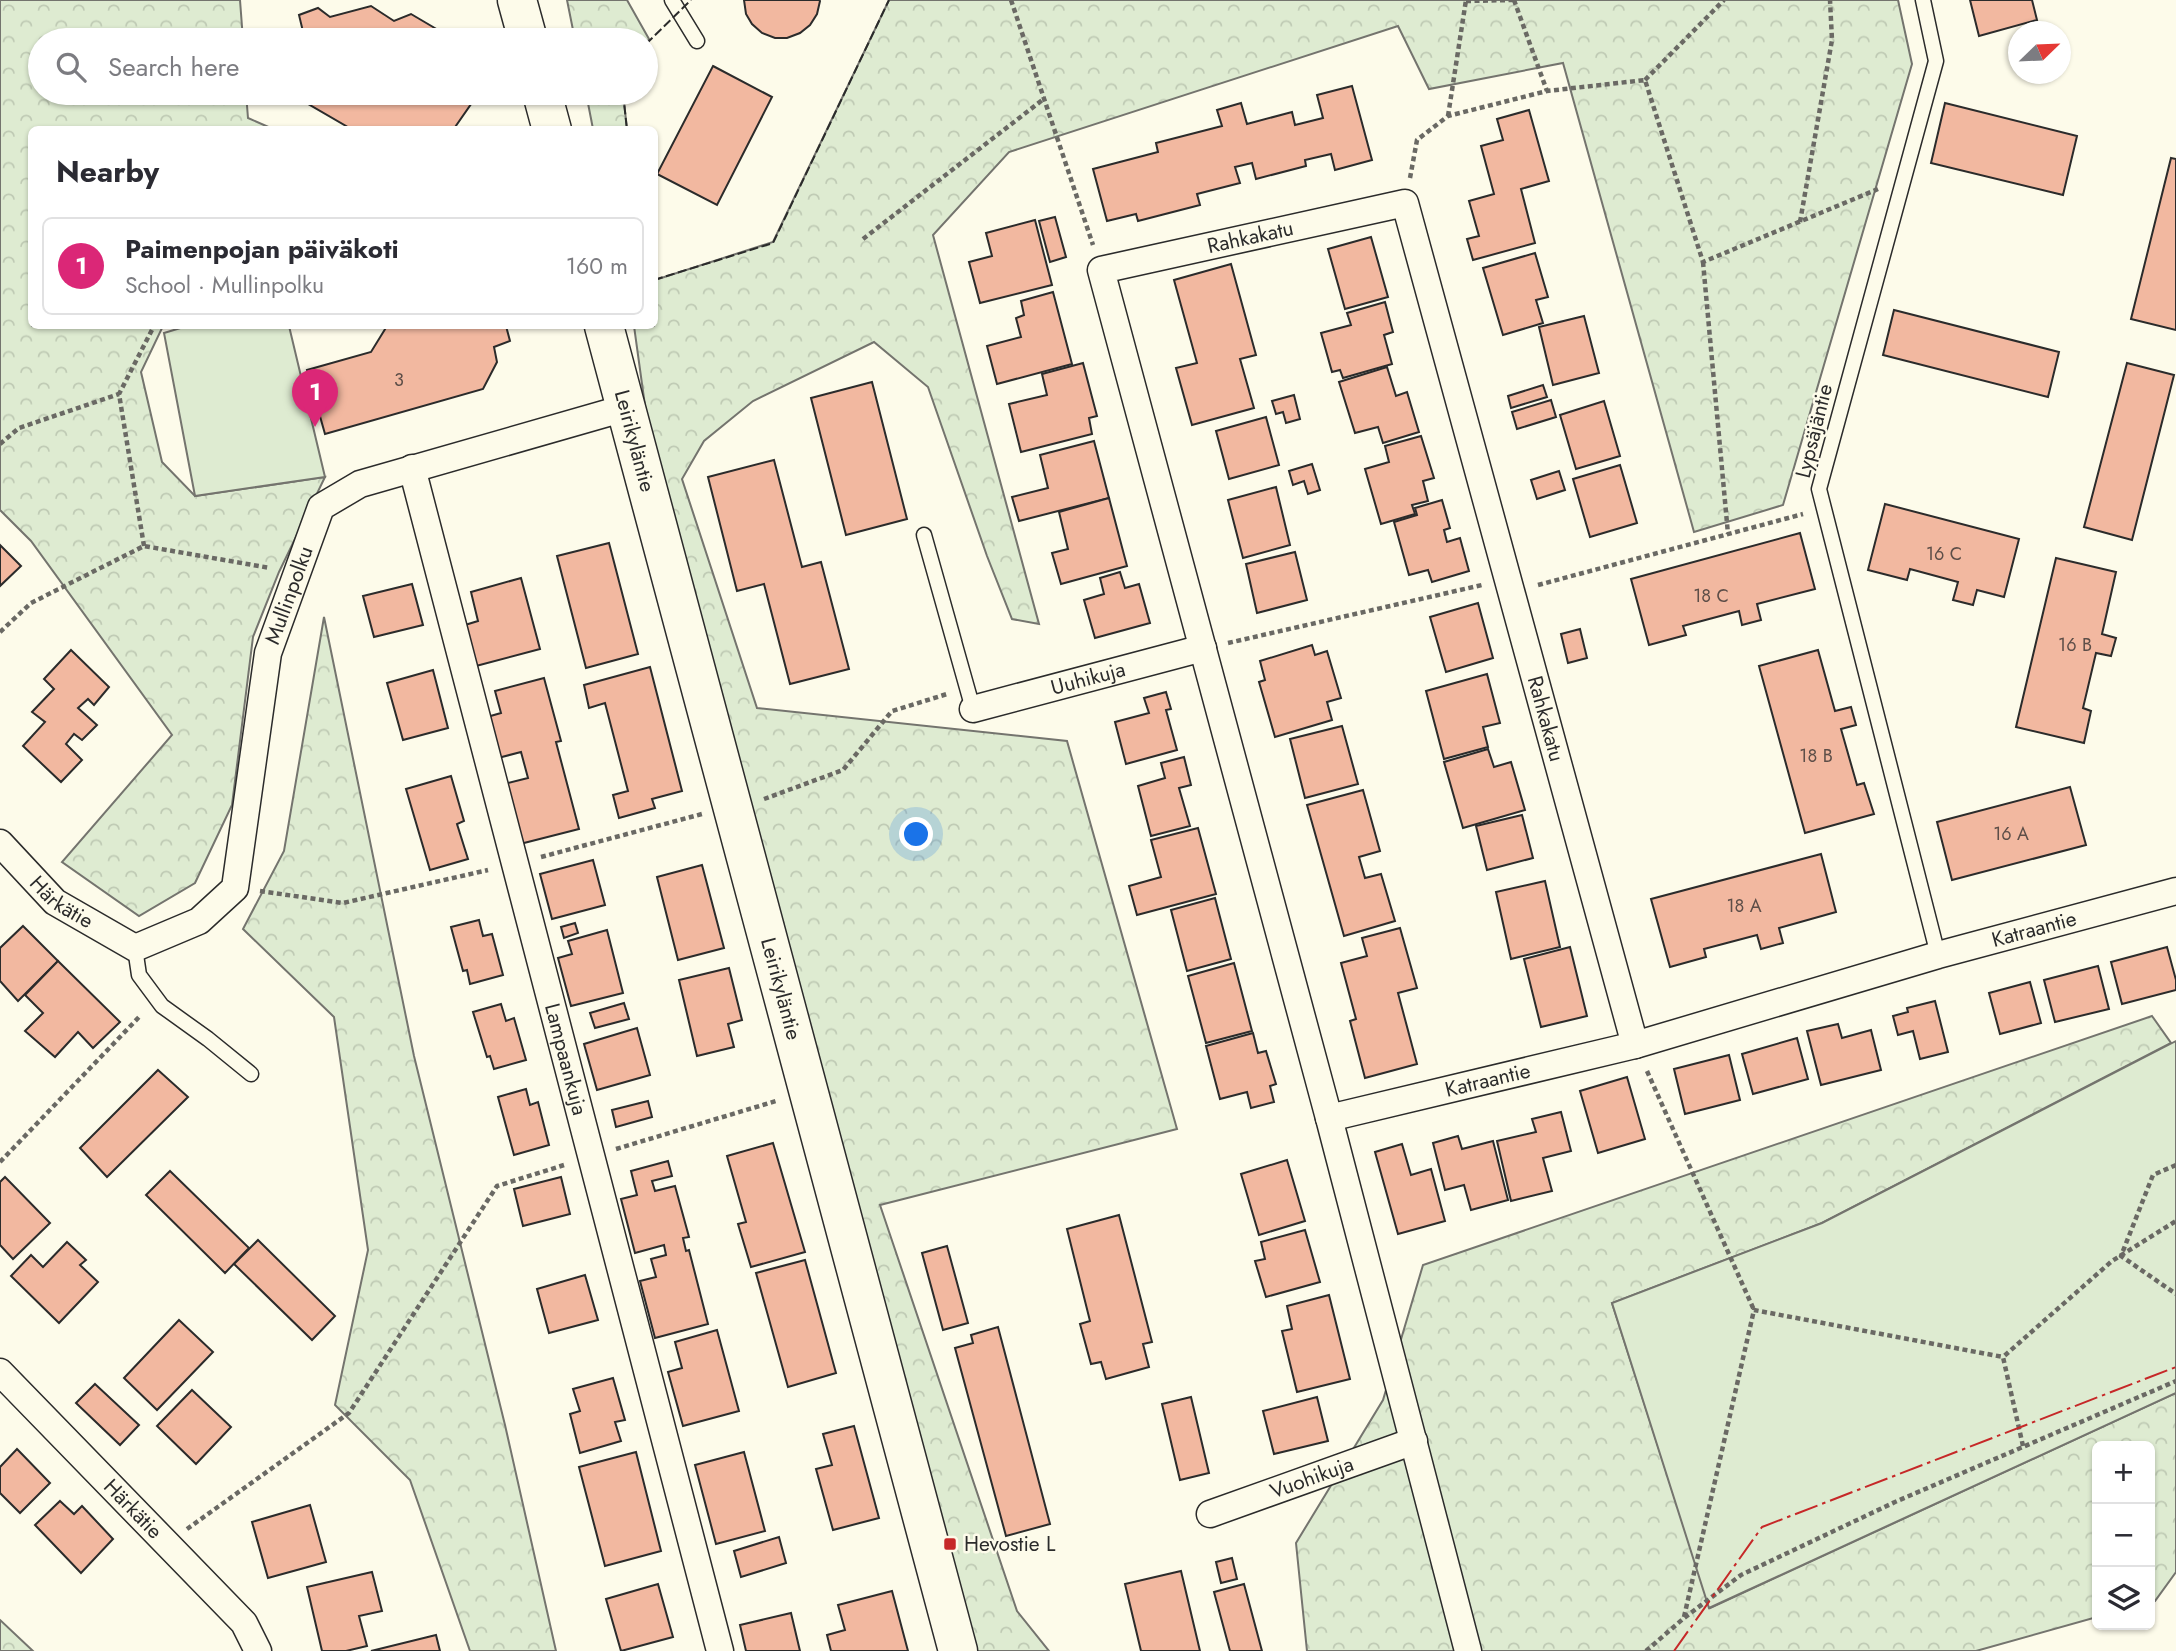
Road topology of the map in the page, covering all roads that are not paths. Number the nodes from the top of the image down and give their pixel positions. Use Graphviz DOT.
graph roads {
  1 [pos="517,0"];
  2 [pos="672,0"];
  3 [pos="1923,0"];
  4 [pos="525,28"];
  5 [pos="697,41"];
  6 [pos="545,105"];
  7 [pos="551,126"];
  8 [pos="605,329"];
  9 [pos="625,408"];
  10 [pos="412,468"];
  11 [pos="924,535"];
  12 [pos="1203,648"];
  13 [pos="970,699"];
  14 [pos="0,843"];
  15 [pos="2176,891"];
  16 [pos="135,948"];
  17 [pos="1938,955"];
  18 [pos="1635,1045"];
  19 [pos="251,1074"];
  20 [pos="1329,1118"];
  21 [pos="0,1372"];
  22 [pos="1414,1441"];
  23 [pos="1210,1514"];
  24 [pos="258,1651"];
  25 [pos="720,1651"];
  26 [pos="958,1651"];
  27 [pos="1468,1651"];
  1 -- 4 [label="street"];
  2 -- 5 [label="lane"];
  3 -- 17 [label="lane, Lypsäjäntie"];
  6 -- 7 [label="street"];
  8 -- 9 [label="street, Leirikyläntie"];
  9 -- 10 [label="street, Mullinpolku"];
  9 -- 26 [label="street, Leirikyläntie"];
  10 -- 16 [label="street, Mullinpolku"];
  10 -- 25 [label="street, Lampaankuja"];
  11 -- 13 [label="lane"];
  12 -- 13 [label="street, Uuhikuja"];
  12 -- 18 [label="street, Rahkakatu"];
  12 -- 20 [label="street"];
  14 -- 16 [label="street, Härkätie"];
  15 -- 17 [label="street, Katraantie"];
  16 -- 19 [label="lane"];
  17 -- 18 [label="street, Katraantie"];
  18 -- 20 [label="street, Katraantie"];
  20 -- 22 [label="street"];
  21 -- 24 [label="street, Härkätie"];
  22 -- 23 [label="street, Vuohikuja"];
  22 -- 27 [label="street"];
}
